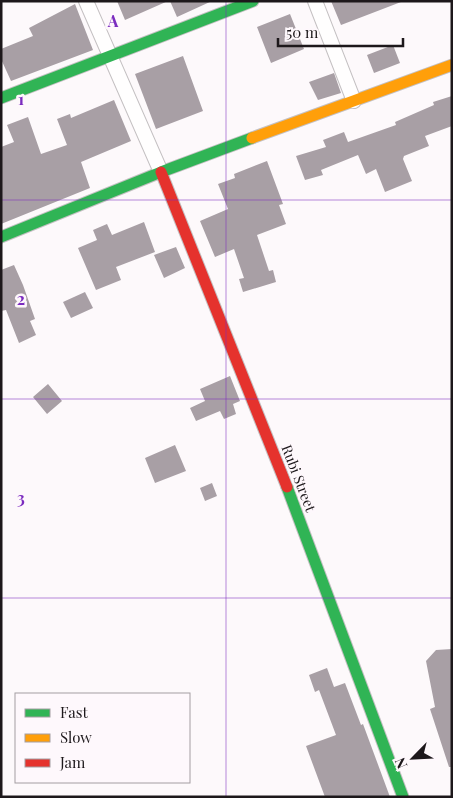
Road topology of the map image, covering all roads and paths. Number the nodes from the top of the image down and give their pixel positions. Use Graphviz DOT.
graph roads {
  1 [pos="86,1"];
  2 [pos="253,1"];
  3 [pos="314,1"];
  4 [pos="111,57"];
  5 [pos="452,65"];
  6 [pos="1,98"];
  7 [pos="354,101"];
  8 [pos="161,172"];
  9 [pos="1,237"];
  10 [pos="403,797"];
  1 -- 4 [label="street"];
  2 -- 4 [label="street"];
  3 -- 7 [label="street"];
  4 -- 6 [label="street"];
  4 -- 8 [label="street"];
  5 -- 7 [label="street"];
  7 -- 8 [label="street"];
  8 -- 9 [label="street"];
  8 -- 10 [label="street, Rubi Street"];
}
